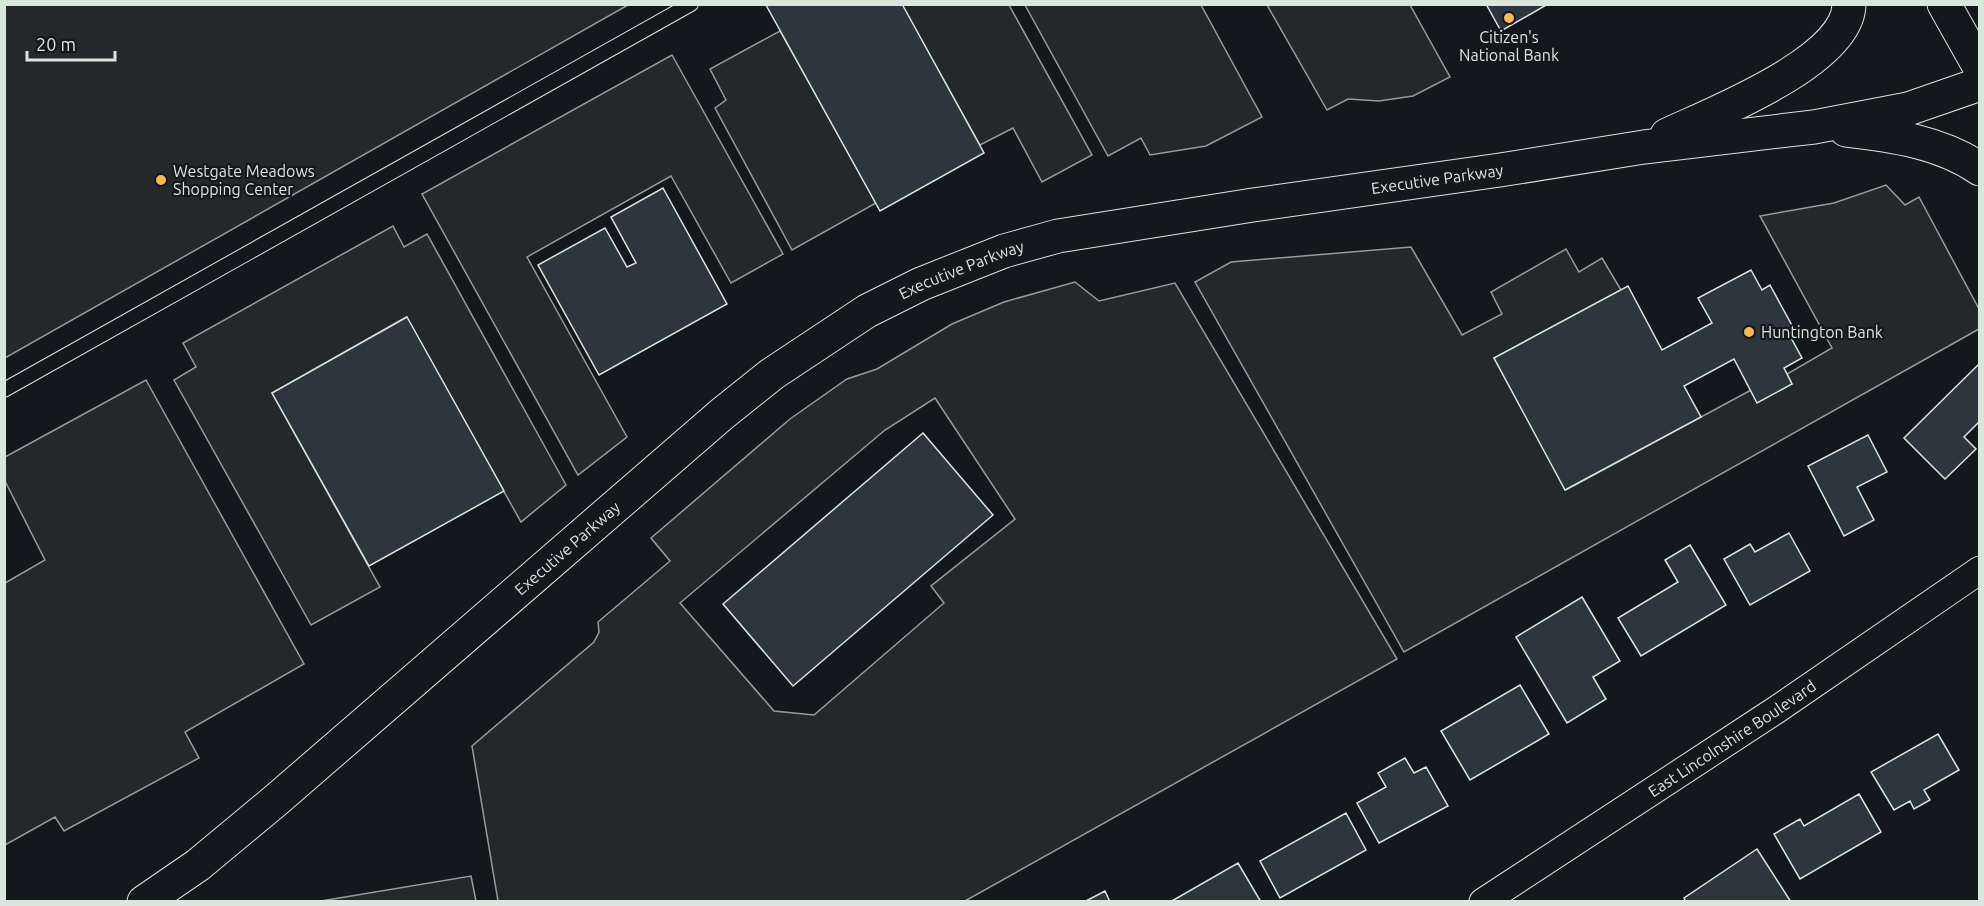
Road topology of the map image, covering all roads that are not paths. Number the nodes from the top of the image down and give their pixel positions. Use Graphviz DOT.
graph roads {
  1 [pos="691,4"];
  2 [pos="1849,4"];
  3 [pos="1944,4"];
  4 [pos="1980,68"];
  5 [pos="1980,84"];
  6 [pos="1814,127"];
  7 [pos="1644,147"];
  8 [pos="1980,168"];
  9 [pos="4,390"];
  10 [pos="1980,570"];
  11 [pos="144,902"];
  12 [pos="1483,902"];
  1 -- 9 [label="lane"];
  2 -- 7 [label="street"];
  3 -- 4 [label="street"];
  5 -- 6 [label="street, Executive Parkway"];
  6 -- 7 [label="street, Executive Parkway"];
  6 -- 8 [label="street"];
  7 -- 11 [label="street, Executive Parkway"];
  10 -- 12 [label="street, East Lincolnshire Boulevard"];
}
